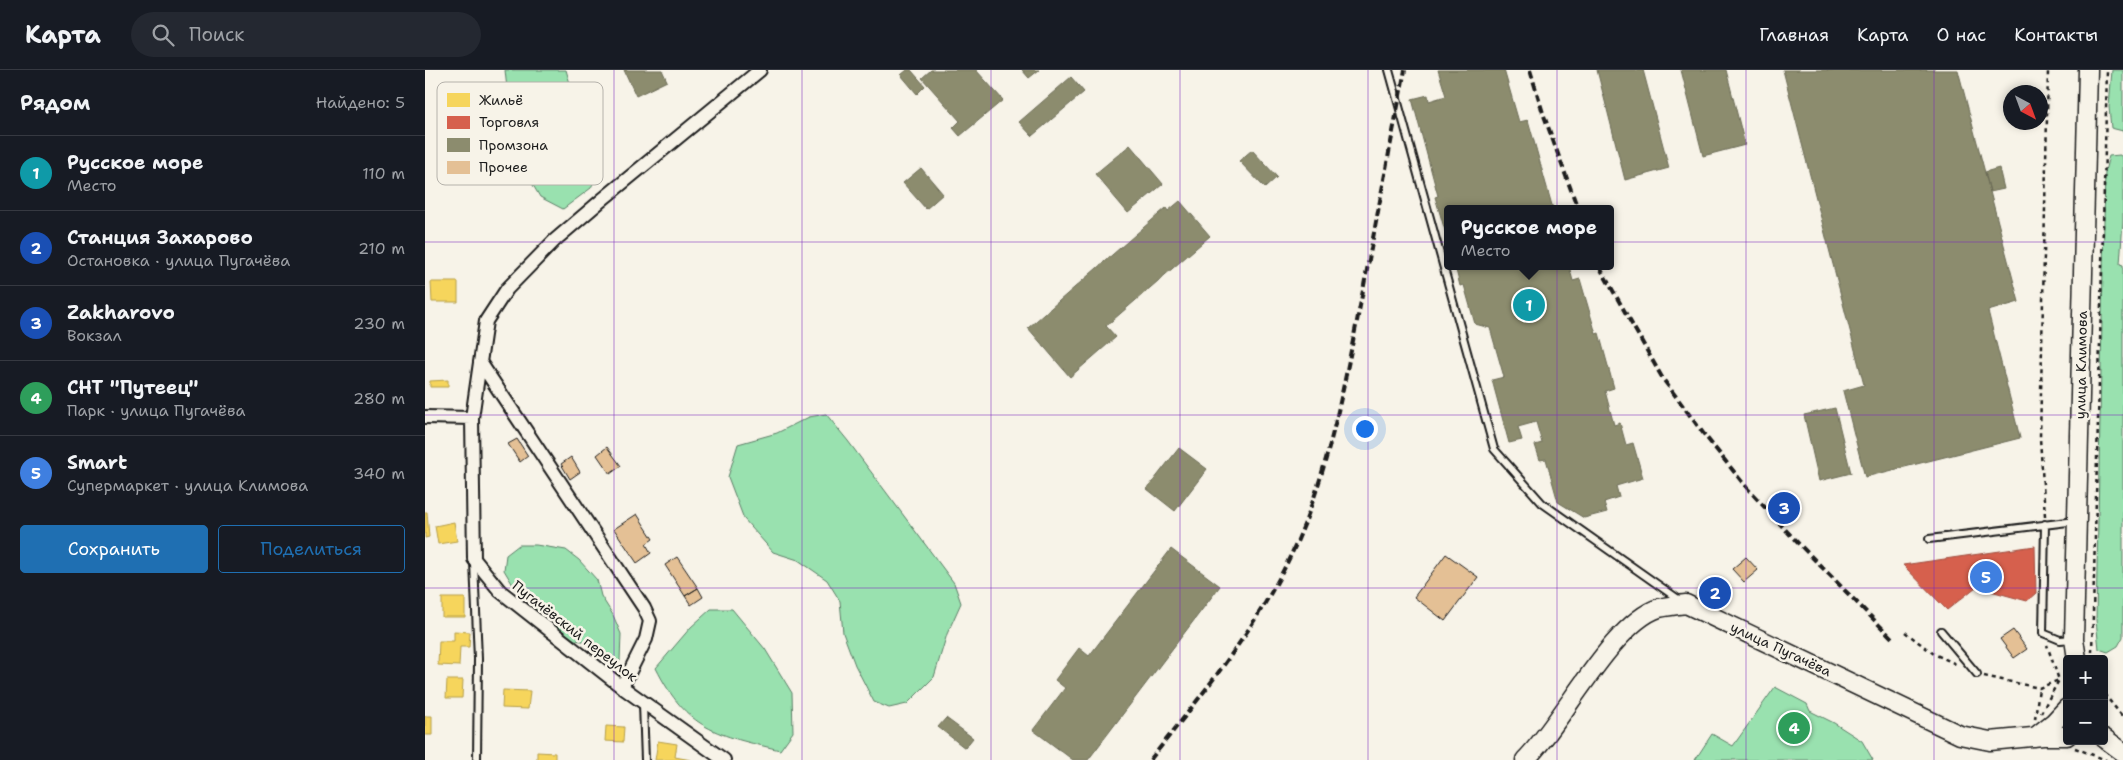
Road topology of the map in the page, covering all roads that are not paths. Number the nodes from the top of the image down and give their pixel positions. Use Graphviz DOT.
graph roads {
  1 [pos="759,70"];
  2 [pos="1389,70"];
  3 [pos="2088,70"];
  4 [pos="1444,269"];
  5 [pos="1444,270"];
  6 [pos="480,362"];
  7 [pos="425,417"];
  8 [pos="473,418"];
  9 [pos="2077,521"];
  10 [pos="2045,524"];
  11 [pos="1929,539"];
  12 [pos="474,559"];
  13 [pos="1686,604"];
  14 [pos="1941,631"];
  15 [pos="2074,639"];
  16 [pos="2076,655"];
  17 [pos="1977,674"];
  18 [pos="623,687"];
  19 [pos="643,702"];
  20 [pos="2063,712"];
  21 [pos="2063,736"];
  22 [pos="2035,737"];
  23 [pos="2108,741"];
  24 [pos="2123,752"];
  25 [pos="477,760"];
  26 [pos="645,760"];
  27 [pos="724,760"];
  28 [pos="1525,760"];
  1 -- 6 [label="street"];
  2 -- 4 [label="lane"];
  3 -- 9 [label="main road, улица Климова"];
  5 -- 13 [label="lane"];
  6 -- 8 [label="street"];
  6 -- 18 [label="street"];
  7 -- 8 [label="street"];
  8 -- 12 [label="street"];
  9 -- 10 [label="lane"];
  9 -- 15 [label="main road, улица Климова"];
  10 -- 11 [label="lane"];
  10 -- 15 [label="lane"];
  12 -- 18 [label="street, Пугачёвский переулок"];
  12 -- 25 [label="lane"];
  13 -- 22 [label="main road, улица Пугачёва"];
  13 -- 28 [label="main road"];
  14 -- 17 [label="lane"];
  15 -- 16 [label="main road, улица Климова"];
  18 -- 19 [label="street, Пугачёвский переулок"];
  19 -- 26 [label="lane"];
  19 -- 27 [label="street, Пугачёвский переулок"];
  20 -- 22 [label="main road"];
  21 -- 22 [label="main road, улица Пугачёва"];
  23 -- 24 [label="main road"];
}
